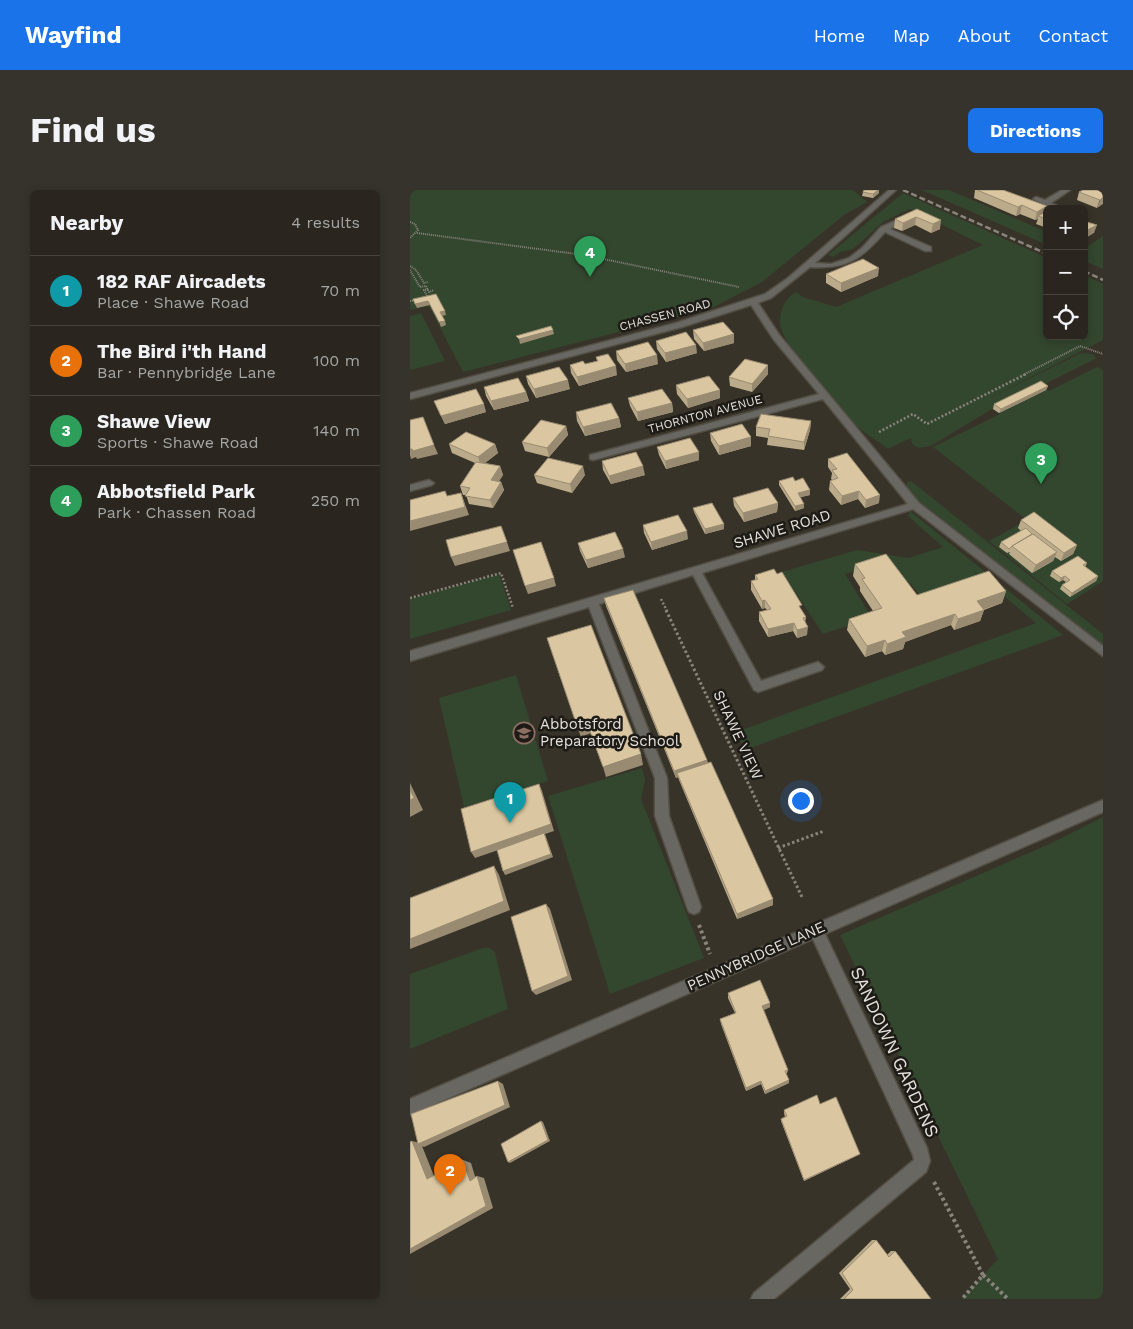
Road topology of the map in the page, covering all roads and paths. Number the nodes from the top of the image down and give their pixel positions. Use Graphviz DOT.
graph roads {
  1 [pos="1067,190"];
  2 [pos="890,192"];
  3 [pos="1036,199"];
  4 [pos="1045,203"];
  5 [pos="1050,205"];
  6 [pos="910,216"];
  7 [pos="410,222"];
  8 [pos="884,229"];
  9 [pos="417,233"];
  10 [pos="410,238"];
  11 [pos="928,249"];
  12 [pos="807,265"];
  13 [pos="410,266"];
  14 [pos="410,270"];
  15 [pos="428,282"];
  16 [pos="744,288"];
  17 [pos="428,289"];
  18 [pos="434,290"];
  19 [pos="432,297"];
  20 [pos="428,298"];
  21 [pos="410,301"];
  22 [pos="753,302"];
  23 [pos="1103,354"];
  24 [pos="410,396"];
  25 [pos="823,396"];
  26 [pos="860,440"];
  27 [pos="593,456"];
  28 [pos="429,483"];
  29 [pos="410,488"];
  30 [pos="915,505"];
  31 [pos="696,571"];
  32 [pos="654,584"];
  33 [pos="410,598"];
  34 [pos="593,602"];
  35 [pos="518,625"];
  36 [pos="1103,652"];
  37 [pos="410,656"];
  38 [pos="818,667"];
  39 [pos="1103,806"];
  40 [pos="824,831"];
  41 [pos="778,848"];
  42 [pos="802,897"];
  43 [pos="694,908"];
  44 [pos="816,930"];
  45 [pos="717,973"];
  46 [pos="410,1108"];
  47 [pos="922,1161"];
  48 [pos="983,1276"];
  49 [pos="760,1299"];
  50 [pos="962,1299"];
  51 [pos="1008,1299"];
  1 -- 4 [label="street"];
  2 -- 12 [label="street, CHASSEN ROAD"];
  3 -- 4 [label="street"];
  4 -- 5 [label="street"];
  6 -- 8 [label="street"];
  7 -- 9 [label="path"];
  8 -- 11 [label="street"];
  8 -- 12 [label="street"];
  9 -- 10 [label="path"];
  9 -- 16 [label="path"];
  12 -- 22 [label="street, CHASSEN ROAD"];
  13 -- 15 [label="path"];
  14 -- 17 [label="path"];
  17 -- 18 [label="path"];
  17 -- 20 [label="path"];
  19 -- 20 [label="path"];
  20 -- 21 [label="path"];
  22 -- 24 [label="street, CHASSEN ROAD"];
  22 -- 25 [label="street"];
  23 -- 26 [label="path"];
  25 -- 26 [label="street"];
  25 -- 27 [label="street, THORNTON AVENUE"];
  26 -- 30 [label="street"];
  28 -- 29 [label="street"];
  30 -- 31 [label="street, SHAWE ROAD"];
  30 -- 36 [label="street"];
  31 -- 32 [label="street, SHAWE ROAD"];
  31 -- 38 [label="street"];
  32 -- 34 [label="street, SHAWE ROAD"];
  32 -- 41 [label="path, SHAWE VIEW"];
  33 -- 35 [label="path"];
  34 -- 35 [label="street, SHAWE ROAD"];
  34 -- 43 [label="street"];
  35 -- 37 [label="street, SHAWE ROAD"];
  39 -- 44 [label="street, PENNYBRIDGE LANE"];
  40 -- 41 [label="path"];
  41 -- 42 [label="path, SHAWE VIEW"];
  43 -- 45 [label="path"];
  44 -- 45 [label="street, PENNYBRIDGE LANE"];
  44 -- 47 [label="street, SANDOWN GARDENS"];
  45 -- 46 [label="street, PENNYBRIDGE LANE"];
  47 -- 48 [label="path"];
  47 -- 49 [label="street, SANDOWN GARDENS"];
  48 -- 50 [label="path"];
  48 -- 51 [label="path"];
}
